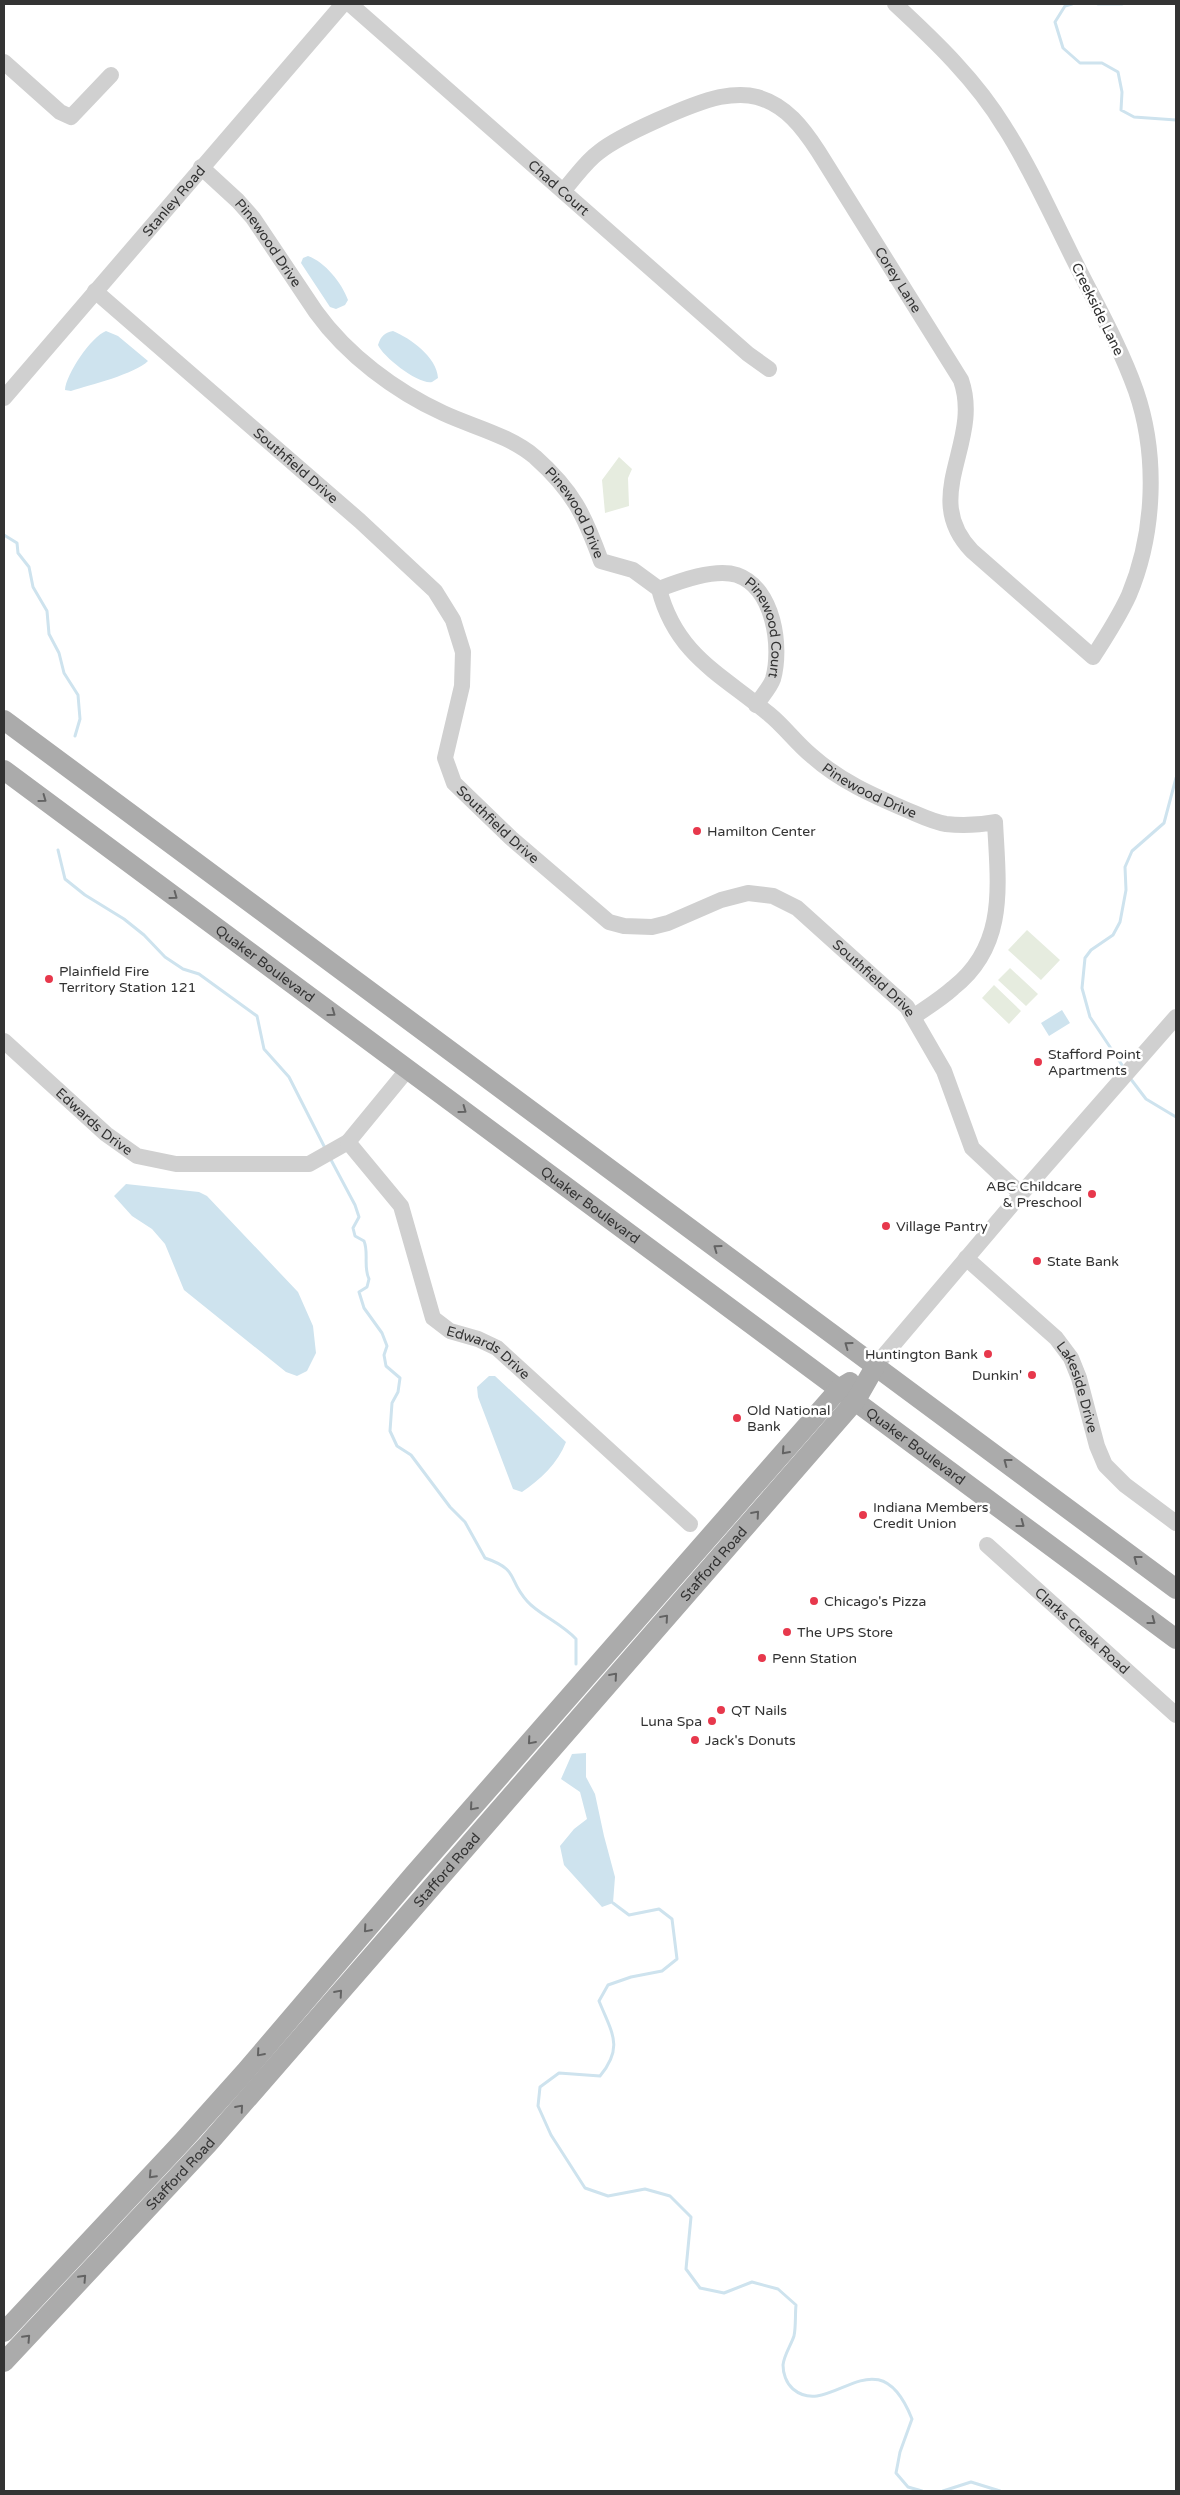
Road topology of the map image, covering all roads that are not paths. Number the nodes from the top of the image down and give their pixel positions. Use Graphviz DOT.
graph roads {
  1 [pos="344,4"];
  2 [pos="895,4"];
  3 [pos="4,62"];
  4 [pos="111,75"];
  5 [pos="201,167"];
  6 [pos="563,191"];
  7 [pos="94,291"];
  8 [pos="769,369"];
  9 [pos="4,398"];
  10 [pos="659,589"];
  11 [pos="1093,657"];
  12 [pos="756,705"];
  13 [pos="4,720"];
  14 [pos="4,770"];
  15 [pos="913,1017"];
  16 [pos="1176,1017"];
  17 [pos="4,1041"];
  18 [pos="408,1070"];
  19 [pos="344,1145"];
  20 [pos="1021,1194"];
  21 [pos="966,1258"];
  22 [pos="876,1365"];
  23 [pos="840,1388"];
  24 [pos="856,1400"];
  25 [pos="1176,1523"];
  26 [pos="690,1524"];
  27 [pos="987,1545"];
  28 [pos="1176,1589"];
  29 [pos="1176,1639"];
  30 [pos="1176,1715"];
  31 [pos="4,2332"];
  32 [pos="4,2362"];
  1 -- 5 [label="street, Stanley Road"];
  1 -- 6 [label="street, Chad Court"];
  2 -- 11 [label="street, Creekside Lane"];
  3 -- 4 [label="street"];
  5 -- 7 [label="street, Stanley Road"];
  5 -- 10 [label="street, Pinewood Drive"];
  6 -- 8 [label="street, Chad Court"];
  6 -- 11 [label="street, Corey Lane"];
  7 -- 9 [label="street, Stanley Road"];
  7 -- 15 [label="street, Southfield Drive"];
  10 -- 12 [label="street, Pinewood Drive"];
  10 -- 12 [label="street, Pinewood Court"];
  12 -- 15 [label="street, Pinewood Drive"];
  22 -- 13 [label="main road, one-way"];
  14 -- 18 [label="main road, Quaker Boulevard, one-way"];
  15 -- 20 [label="street, Southfield Drive"];
  16 -- 20 [label="street, Stafford Road"];
  17 -- 19 [label="street, Edwards Drive"];
  18 -- 19 [label="street, Edwards Drive"];
  18 -- 23 [label="main road, Quaker Boulevard, one-way"];
  19 -- 26 [label="street, Edwards Drive"];
  20 -- 21 [label="street, Stafford Road"];
  21 -- 22 [label="street, Stafford Road"];
  21 -- 25 [label="street, Lakeside Drive"];
  22 -- 23 [label="main road, Stafford Road"];
  22 -- 24 [label="main road, Stafford Road"];
  28 -- 22 [label="main road, one-way"];
  23 -- 24 [label="main road, Quaker Boulevard"];
  23 -- 31 [label="main road, Stafford Road, one-way"];
  24 -- 29 [label="main road, Quaker Boulevard, one-way"];
  32 -- 24 [label="main road, Stafford Road, one-way"];
  27 -- 30 [label="street, Clarks Creek Road"];
}
